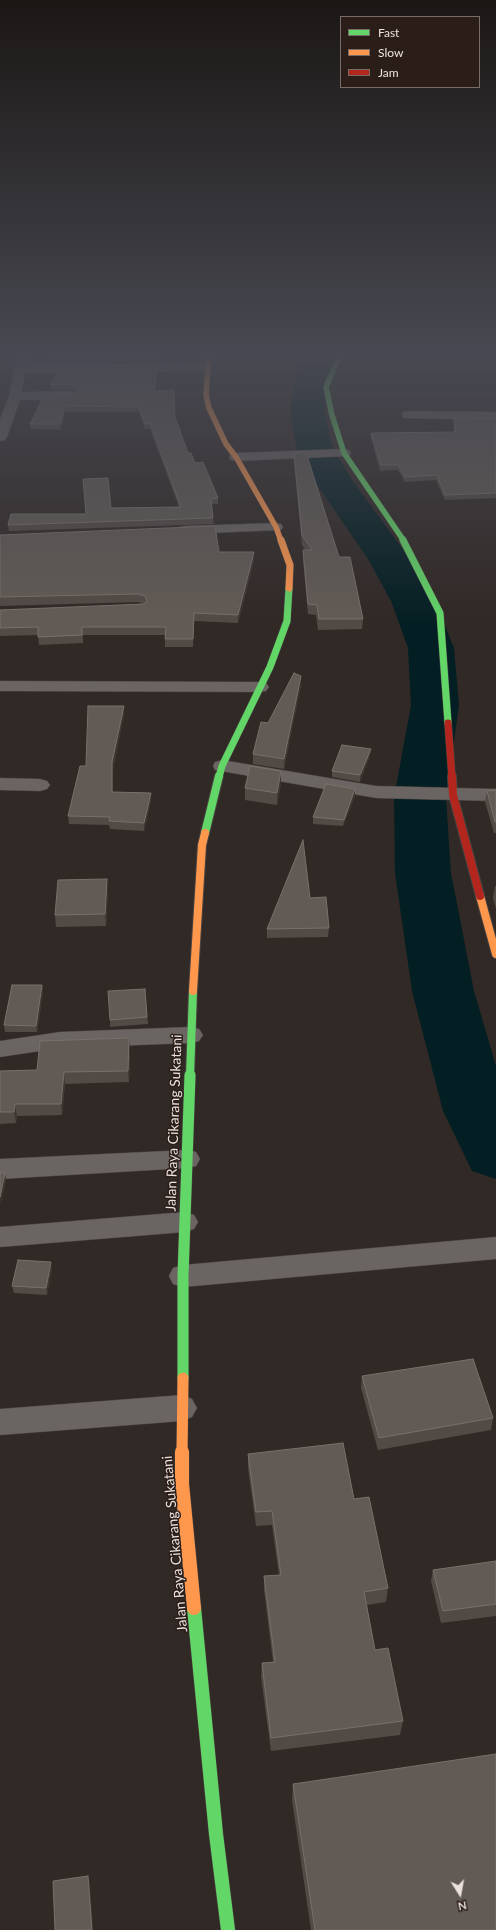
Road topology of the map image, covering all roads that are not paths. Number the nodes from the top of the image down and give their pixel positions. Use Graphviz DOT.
graph roads {
  1 [pos="226,443"];
  2 [pos="337,443"];
  3 [pos="339,453"];
  4 [pos="236,457"];
  5 [pos="276,527"];
  6 [pos="174,531"];
  7 [pos="0,686"];
  8 [pos="260,686"];
  9 [pos="222,766"];
  10 [pos="0,784"];
  11 [pos="40,785"];
  12 [pos="449,795"];
  13 [pos="496,795"];
  14 [pos="496,954"];
  15 [pos="191,1035"];
  16 [pos="0,1049"];
  17 [pos="187,1159"];
  18 [pos="0,1169"];
  19 [pos="185,1222"];
  20 [pos="0,1237"];
  21 [pos="496,1248"];
  22 [pos="183,1276"];
  23 [pos="182,1408"];
  24 [pos="0,1422"];
  25 [pos="228,1930"];
  1 -- 4 [label="main road, Jalan Raya Cikarang Sukatani"];
  2 -- 3 [label="main road"];
  3 -- 4 [label="street"];
  3 -- 12 [label="main road"];
  4 -- 5 [label="main road, Jalan Raya Cikarang Sukatani"];
  5 -- 6 [label="street"];
  5 -- 8 [label="main road, Jalan Raya Cikarang Sukatani"];
  7 -- 8 [label="street"];
  8 -- 9 [label="main road, Jalan Raya Cikarang Sukatani"];
  9 -- 12 [label="street"];
  9 -- 15 [label="main road, Jalan Raya Cikarang Sukatani"];
  10 -- 11 [label="street"];
  12 -- 13 [label="street"];
  12 -- 14 [label="main road"];
  15 -- 16 [label="street"];
  15 -- 17 [label="main road, Jalan Raya Cikarang Sukatani"];
  17 -- 18 [label="street"];
  17 -- 19 [label="main road, Jalan Raya Cikarang Sukatani"];
  19 -- 20 [label="street"];
  19 -- 22 [label="main road, Jalan Raya Cikarang Sukatani"];
  21 -- 22 [label="street"];
  22 -- 23 [label="main road, Jalan Raya Cikarang Sukatani"];
  23 -- 24 [label="street"];
  23 -- 25 [label="main road, Jalan Raya Cikarang Sukatani"];
}
